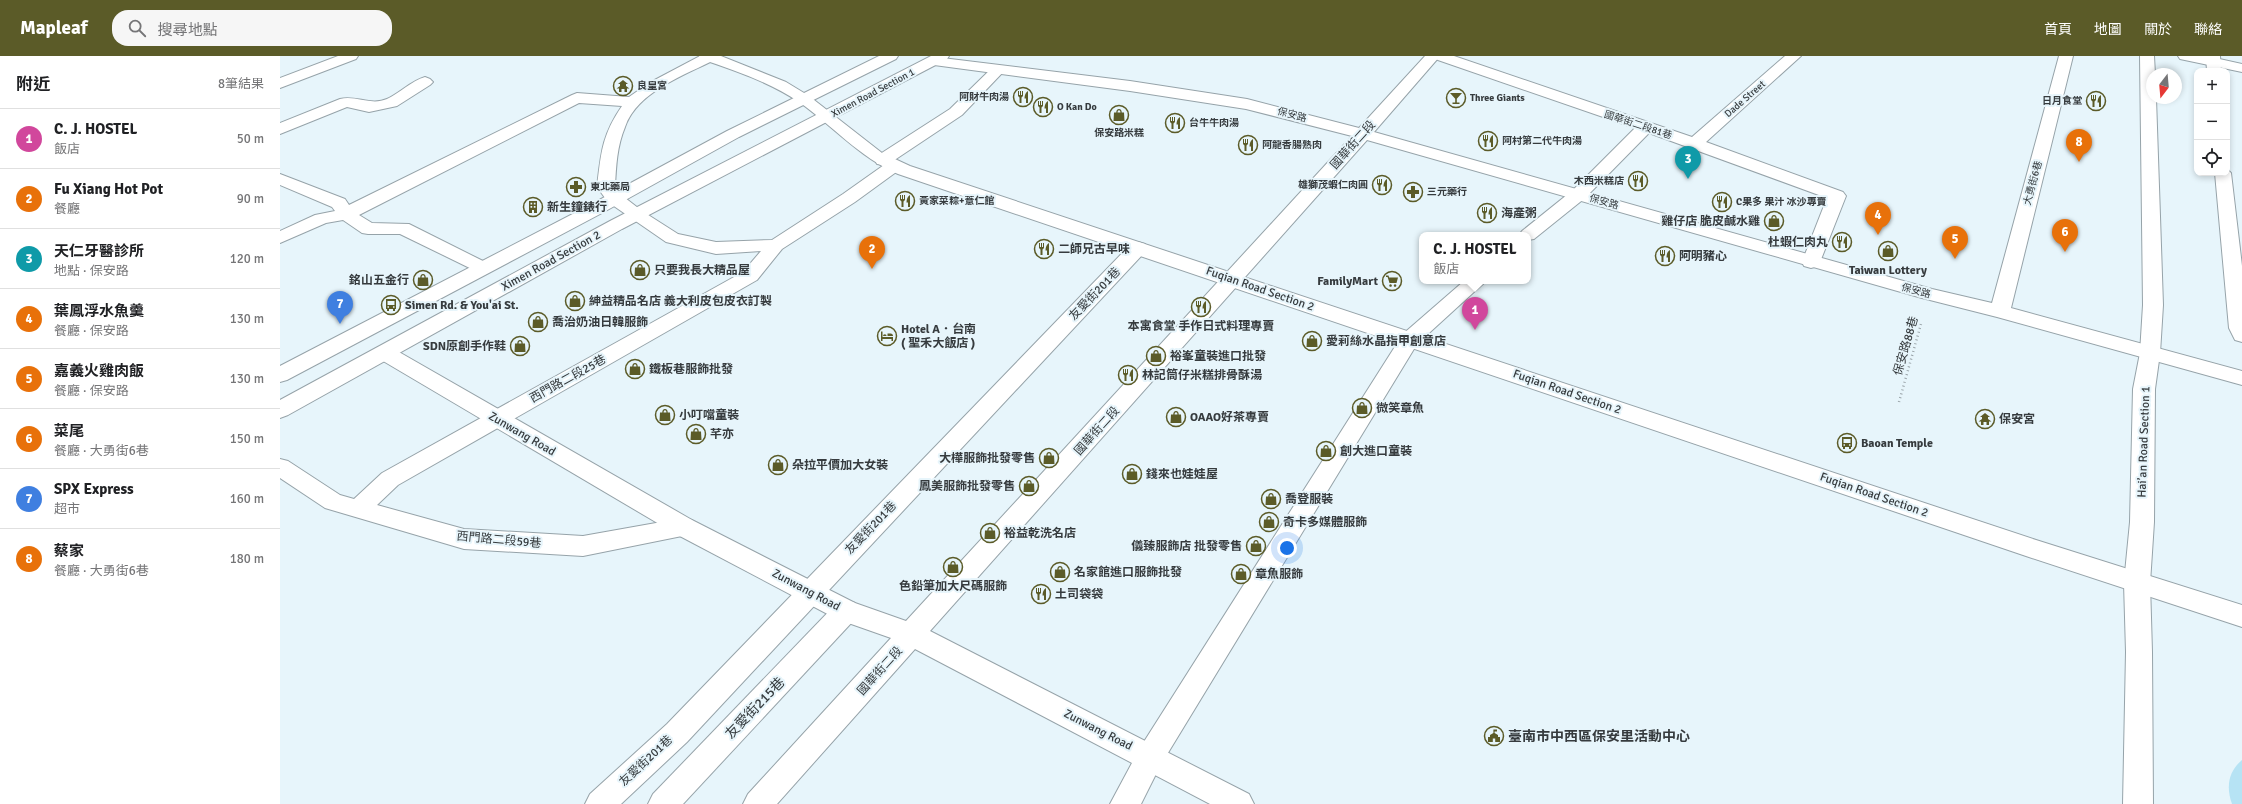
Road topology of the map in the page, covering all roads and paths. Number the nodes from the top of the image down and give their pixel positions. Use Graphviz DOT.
graph roads {
  1 [pos="351,56"];
  2 [pos="709,56"];
  3 [pos="891,56"];
  4 [pos="1433,56"];
  5 [pos="1440,56"];
  6 [pos="1794,56"];
  7 [pos="2066,56"];
  8 [pos="2147,56"];
  9 [pos="2185,56"];
  10 [pos="938,58"];
  11 [pos="2214,63"];
  12 [pos="2242,68"];
  13 [pos="999,69"];
  14 [pos="425,82"];
  15 [pos="280,83"];
  16 [pos="804,100"];
  17 [pos="632,102"];
  18 [pos="826,118"];
  19 [pos="1644,127"];
  20 [pos="280,129"];
  21 [pos="1364,134"];
  22 [pos="1696,143"];
  23 [pos="888,163"];
  24 [pos="2223,176"];
  25 [pos="280,178"];
  26 [pos="1579,194"];
  27 [pos="614,198"];
  28 [pos="346,214"];
  29 [pos="636,215"];
  30 [pos="1531,233"];
  31 [pos="280,238"];
  32 [pos="776,245"];
  33 [pos="1138,248"];
  34 [pos="1811,262"];
  35 [pos="482,268"];
  36 [pos="1232,280"];
  37 [pos="1473,284"];
  38 [pos="1929,294"];
  39 [pos="2000,311"];
  40 [pos="2242,335"];
  41 [pos="1410,339"];
  42 [pos="385,353"];
  43 [pos="2150,353"];
  44 [pos="280,375"];
  45 [pos="2242,378"];
  46 [pos="1899,402"];
  47 [pos="280,410"];
  48 [pos="496,419"];
  49 [pos="280,467"];
  50 [pos="358,510"];
  51 [pos="684,526"];
  52 [pos="2137,583"];
  53 [pos="811,592"];
  54 [pos="846,611"];
  55 [pos="2242,616"];
  56 [pos="913,635"];
  57 [pos="1150,757"];
  58 [pos="600,804"];
  59 [pos="663,804"];
  60 [pos="758,804"];
  61 [pos="1125,804"];
  62 [pos="1239,804"];
  63 [pos="2138,804"];
  1 -- 15 [label="street"];
  2 -- 16 [label="street, Fuqian Road Section 2"];
  2 -- 17 [label="street"];
  3 -- 16 [label="street"];
  4 -- 21 [label="street, 國華街二段"];
  5 -- 19 [label="street, 國華街二段81巷"];
  6 -- 22 [label="street, Dade Street"];
  7 -- 39 [label="street, 大勇街6巷"];
  8 -- 43 [label="street, Hai’an Road Section 1"];
  9 -- 11 [label="street"];
  10 -- 13 [label="street, 保安路"];
  10 -- 18 [label="street, Ximen Road Section 1"];
  11 -- 12 [label="street"];
  13 -- 21 [label="street, 保安路"];
  13 -- 23 [label="street"];
  14 -- 20 [label="street"];
  16 -- 18 [label="street, Fuqian Road Section 2"];
  16 -- 27 [label="street, Ximen Road Section 2"];
  17 -- 27 [label="street"];
  17 -- 28 [label="street"];
  18 -- 23 [label="street, Fuqian Road Section 2"];
  18 -- 29 [label="street, Ximen Road Section 2"];
  19 -- 22 [label="street, 國華街二段81巷"];
  19 -- 26 [label="street"];
  21 -- 26 [label="street, 保安路"];
  21 -- 36 [label="street, 國華街二段"];
  22 -- 34 [label="street, 國華街二段81巷"];
  23 -- 32 [label="street"];
  23 -- 33 [label="street, Fuqian Road Section 2"];
  24 -- 40 [label="street"];
  25 -- 28 [label="street"];
  26 -- 30 [label="street"];
  26 -- 34 [label="street, 保安路"];
  27 -- 29 [label="street"];
  27 -- 35 [label="street, Ximen Road Section 2"];
  28 -- 31 [label="street"];
  28 -- 35 [label="street"];
  29 -- 32 [label="street"];
  29 -- 42 [label="street, Ximen Road Section 2"];
  32 -- 48 [label="street, 西門路二段25巷"];
  33 -- 36 [label="street, Fuqian Road Section 2"];
  33 -- 53 [label="street, 友愛街201巷"];
  34 -- 38 [label="street, 保安路"];
  35 -- 44 [label="street, Ximen Road Section 2"];
  36 -- 41 [label="street, Fuqian Road Section 2"];
  36 -- 56 [label="street, 國華街二段"];
  37 -- 41 [label="street"];
  38 -- 39 [label="street, 保安路"];
  38 -- 46 [label="path, 保安路88巷"];
  39 -- 43 [label="street, 保安路"];
  41 -- 52 [label="street, Fuqian Road Section 2"];
  41 -- 57 [label="street"];
  42 -- 47 [label="street, Ximen Road Section 2"];
  42 -- 48 [label="street, Zunwang Road"];
  43 -- 45 [label="street, 保安路"];
  43 -- 52 [label="street, Hai’an Road Section 1"];
  48 -- 50 [label="street, 西門路二段25巷"];
  48 -- 51 [label="street, Zunwang Road"];
  49 -- 50 [label="street, 西門路二段59巷"];
  50 -- 51 [label="street, 西門路二段59巷"];
  51 -- 53 [label="street, Zunwang Road"];
  52 -- 55 [label="street, Fuqian Road Section 2"];
  52 -- 63 [label="street, Hai’an Road Section 1"];
  53 -- 54 [label="street, Zunwang Road"];
  53 -- 58 [label="street, 友愛街201巷"];
  54 -- 56 [label="street, Zunwang Road"];
  54 -- 59 [label="street, 友愛街215巷"];
  56 -- 57 [label="street, Zunwang Road"];
  56 -- 60 [label="street, 國華街二段"];
  57 -- 61 [label="street"];
  57 -- 62 [label="street, Zunwang Road"];
}
